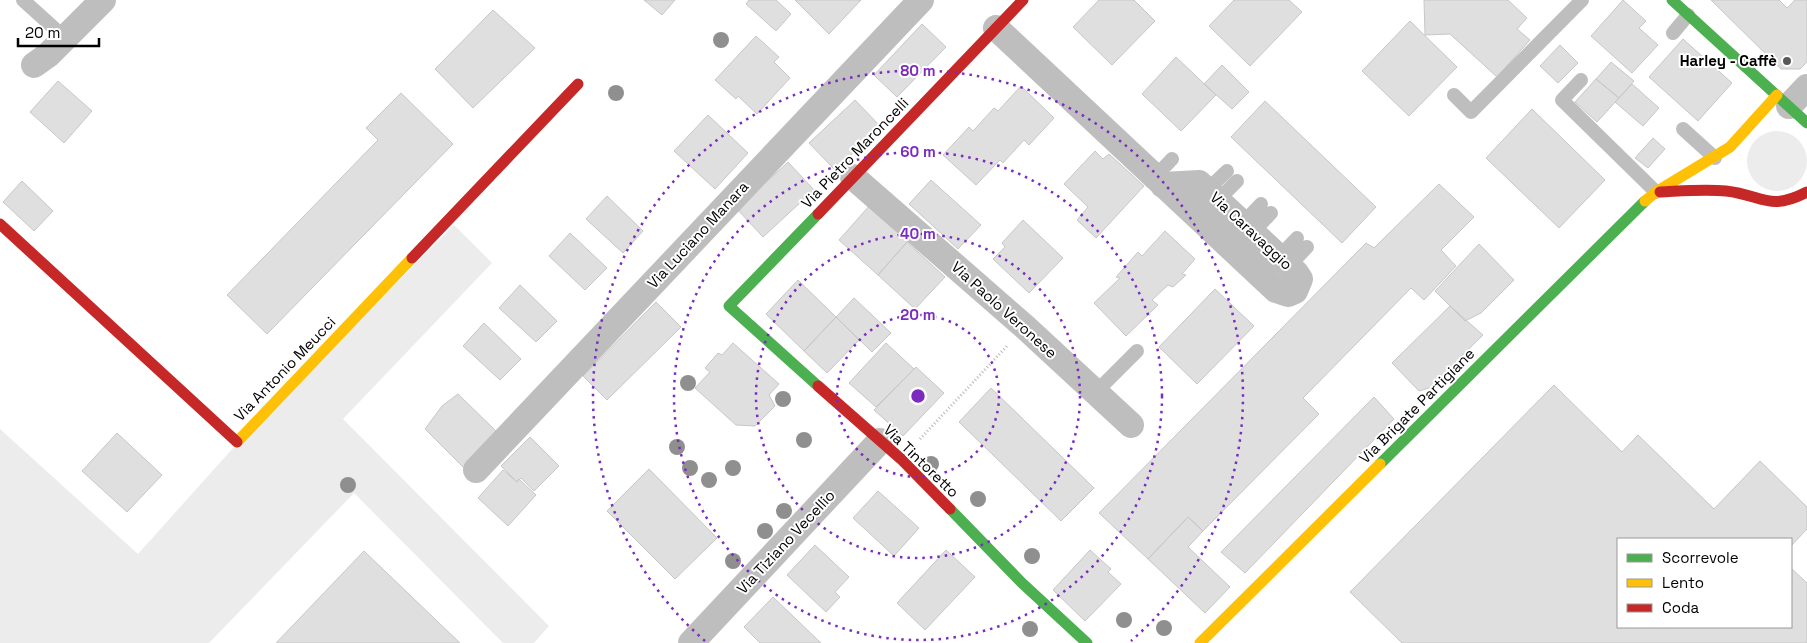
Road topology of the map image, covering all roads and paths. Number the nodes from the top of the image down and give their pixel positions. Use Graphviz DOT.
graph roads {
  1 [pos="23,0"];
  2 [pos="103,0"];
  3 [pos="921,0"];
  4 [pos="1023,0"];
  5 [pos="1582,0"];
  6 [pos="1672,0"];
  7 [pos="1692,18"];
  8 [pos="996,28"];
  9 [pos="1676,36"];
  10 [pos="66,38"];
  11 [pos="34,65"];
  12 [pos="1581,80"];
  13 [pos="578,84"];
  14 [pos="1807,87"];
  15 [pos="1454,95"];
  16 [pos="1783,100"];
  17 [pos="1807,123"];
  18 [pos="1683,130"];
  19 [pos="1730,147"];
  20 [pos="1715,158"];
  21 [pos="1730,162"];
  22 [pos="1227,170"];
  23 [pos="1163,174"];
  24 [pos="852,177"];
  25 [pos="1237,181"];
  26 [pos="1738,183"];
  27 [pos="1656,192"];
  28 [pos="1807,192"];
  29 [pos="1747,193"];
  30 [pos="1213,195"];
  31 [pos="1266,209"];
  32 [pos="0,224"];
  33 [pos="1248,228"];
  34 [pos="1302,243"];
  35 [pos="1284,261"];
  36 [pos="728,306"];
  37 [pos="1025,327"];
  38 [pos="1137,351"];
  39 [pos="1096,392"];
  40 [pos="1131,425"];
  41 [pos="880,441"];
  42 [pos="901,459"];
  43 [pos="476,470"];
  44 [pos="692,643"];
  45 [pos="1088,643"];
  46 [pos="1200,643"];
  1 -- 10 [label="lane"];
  2 -- 10 [label="street"];
  3 -- 43 [label="street, Via Luciano Manara"];
  4 -- 8 [label="street, Via Pietro Maroncelli"];
  5 -- 15 [label="lane"];
  6 -- 7 [label="street"];
  7 -- 9 [label="lane"];
  7 -- 16 [label="street"];
  8 -- 23 [label="street, Via Caravaggio"];
  8 -- 24 [label="street, Via Pietro Maroncelli"];
  10 -- 11 [label="street"];
  12 -- 27 [label="lane"];
  13 -- 32 [label="street, Via Antonio Meucci"];
  14 -- 16 [label="street"];
  16 -- 17 [label="street"];
  16 -- 19 [label="street, Via Brigate Partigiane"];
  18 -- 20 [label="lane"];
  19 -- 20 [label="street, Via Brigate Partigiane"];
  19 -- 21 [label="street"];
  20 -- 27 [label="street, Via Brigate Partigiane"];
  22 -- 30 [label="lane"];
  23 -- 30 [label="street, Via Caravaggio"];
  23 -- 35 [label="street, Via Caravaggio"];
  24 -- 36 [label="street, Via Pietro Maroncelli"];
  24 -- 37 [label="street, Via Paolo Veronese"];
  25 -- 30 [label="lane"];
  26 -- 29 [label="street"];
  27 -- 29 [label="street"];
  27 -- 46 [label="street, Via Brigate Partigiane"];
  28 -- 29 [label="street"];
  30 -- 33 [label="street, Via Caravaggio"];
  31 -- 33 [label="lane"];
  33 -- 35 [label="street, Via Caravaggio"];
  34 -- 35 [label="lane"];
  36 -- 41 [label="street, Via Tintoretto"];
  37 -- 39 [label="street, Via Paolo Veronese"];
  37 -- 42 [label="path"];
  38 -- 39 [label="lane"];
  39 -- 40 [label="street, Via Paolo Veronese"];
  41 -- 42 [label="street, Via Tintoretto"];
  41 -- 44 [label="street, Via Tiziano Vecellio"];
  42 -- 45 [label="street, Via Tintoretto"];
}
